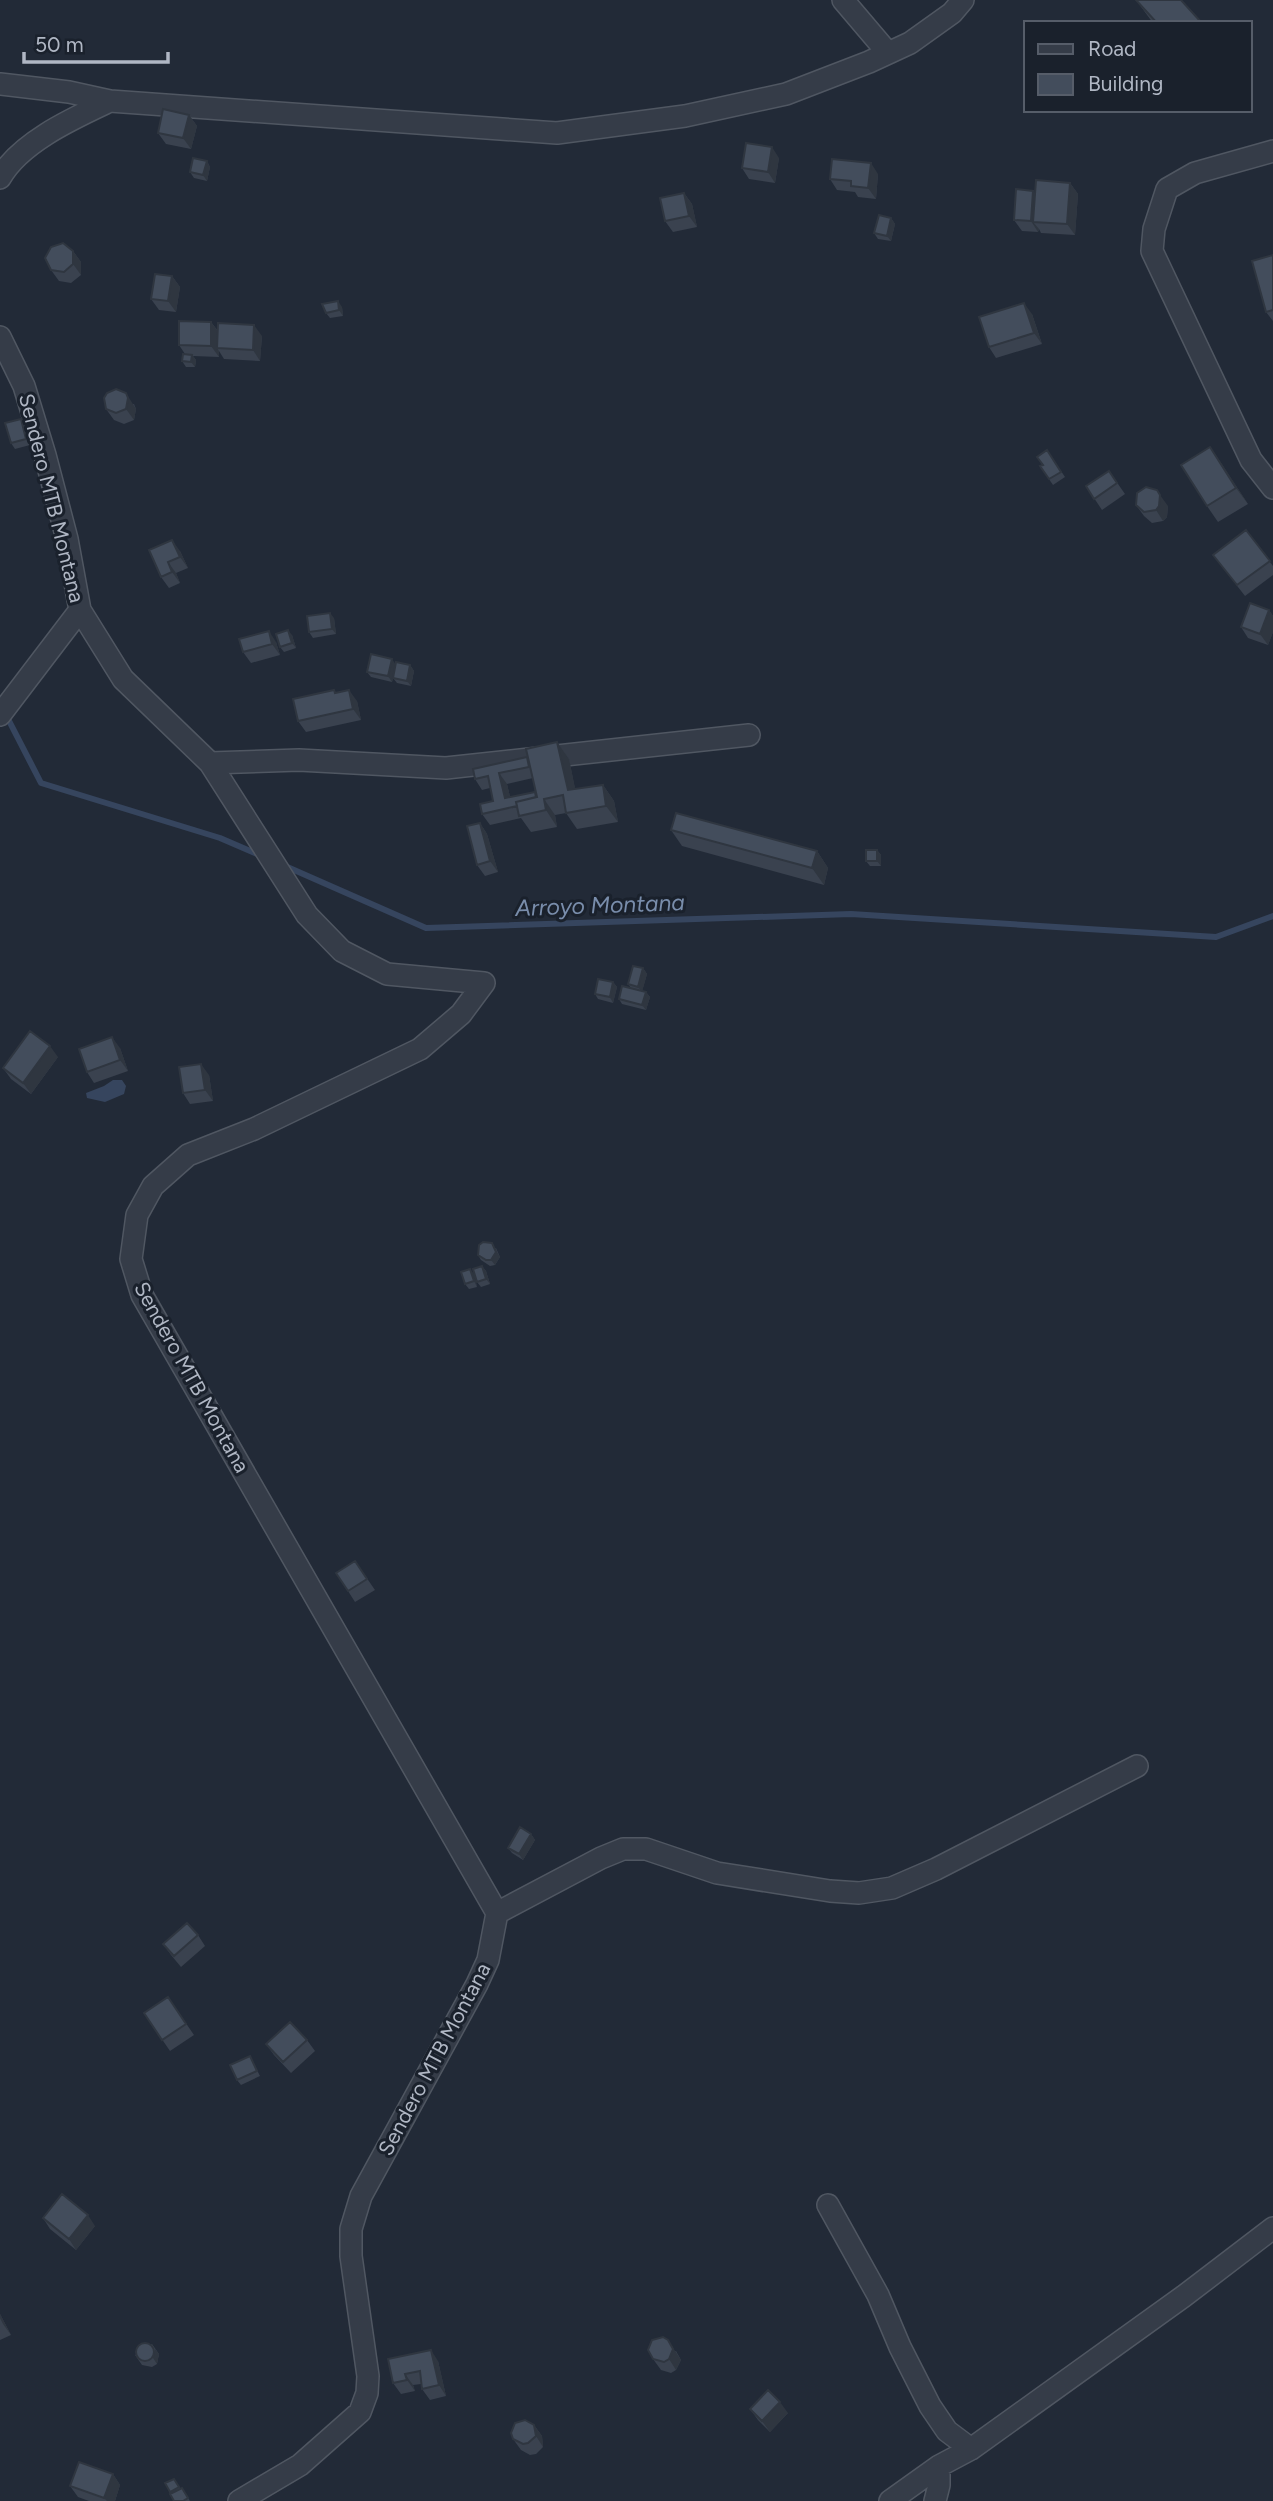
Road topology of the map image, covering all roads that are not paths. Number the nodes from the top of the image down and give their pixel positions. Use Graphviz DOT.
graph roads {
  1 [pos="843,0"];
  2 [pos="963,0"];
  3 [pos="888,53"];
  4 [pos="0,84"];
  5 [pos="110,100"];
  6 [pos="1273,151"];
  7 [pos="0,178"];
  8 [pos="0,337"];
  9 [pos="1273,488"];
  10 [pos="80,610"];
  11 [pos="0,715"];
  12 [pos="749,735"];
  13 [pos="210,763"];
  14 [pos="1137,1766"];
  15 [pos="497,1913"];
  16 [pos="828,2205"];
  17 [pos="1273,2228"];
  18 [pos="971,2449"];
  19 [pos="939,2466"];
  20 [pos="239,2501"];
  21 [pos="890,2501"];
  22 [pos="935,2501"];
  1 -- 3 [label="street"];
  2 -- 3 [label="street"];
  3 -- 5 [label="street"];
  4 -- 5 [label="street"];
  5 -- 7 [label="street"];
  6 -- 9 [label="street"];
  8 -- 10 [label="street, Sendero MTB Montana"];
  10 -- 11 [label="street"];
  10 -- 13 [label="street, Sendero MTB Montana"];
  12 -- 13 [label="street"];
  13 -- 15 [label="street, Sendero MTB Montana"];
  14 -- 15 [label="street"];
  15 -- 20 [label="street, Sendero MTB Montana"];
  16 -- 18 [label="street"];
  17 -- 18 [label="street"];
  18 -- 19 [label="street"];
  19 -- 21 [label="street"];
  19 -- 22 [label="street"];
}
